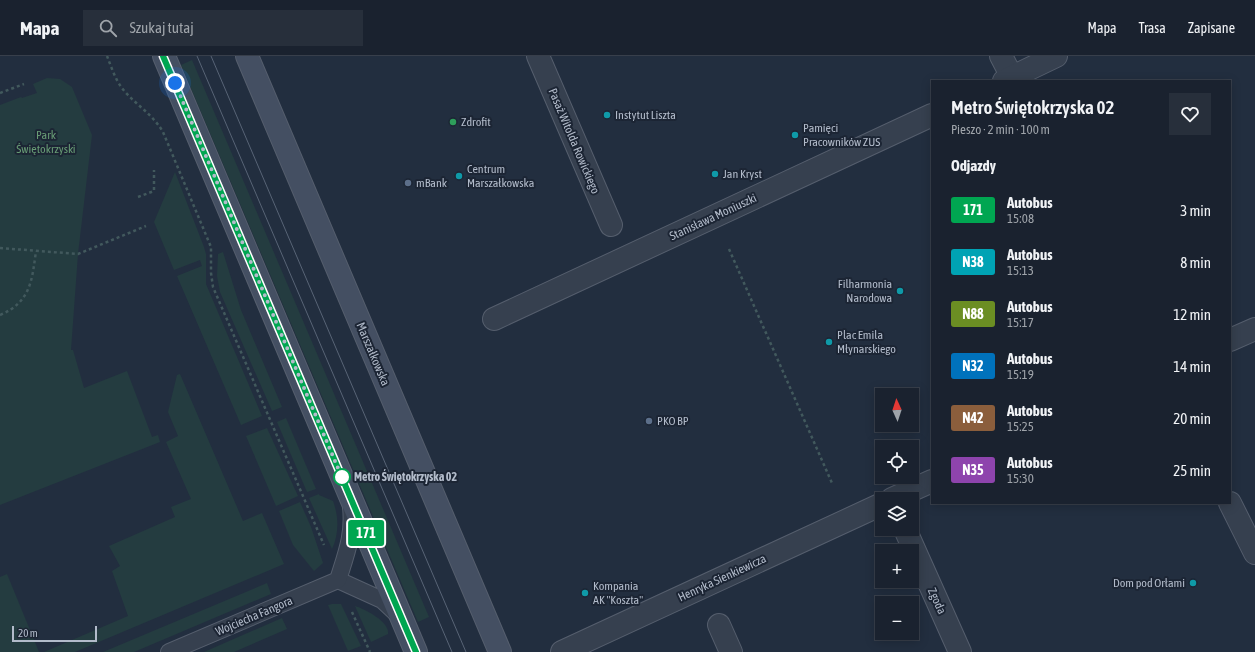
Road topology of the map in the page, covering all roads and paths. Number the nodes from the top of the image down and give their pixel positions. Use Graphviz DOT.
graph roads {
  1 [pos="107,56"];
  2 [pos="164,56"];
  3 [pos="247,56"];
  4 [pos="538,56"];
  5 [pos="1001,56"];
  6 [pos="1056,56"];
  7 [pos="1010,80"];
  8 [pos="24,84"];
  9 [pos="0,92"];
  10 [pos="931,115"];
  11 [pos="154,170"];
  12 [pos="138,197"];
  13 [pos="611,225"];
  14 [pos="146,226"];
  15 [pos="0,248"];
  16 [pos="729,249"];
  17 [pos="36,251"];
  18 [pos="0,315"];
  19 [pos="494,319"];
  20 [pos="1255,329"];
  21 [pos="1231,340"];
  22 [pos="931,480"];
  23 [pos="832,483"];
  24 [pos="907,492"];
  25 [pos="349,493"];
  26 [pos="1230,504"];
  27 [pos="875,507"];
  28 [pos="908,536"];
  29 [pos="324,546"];
  30 [pos="1255,553"];
  31 [pos="338,580"];
  32 [pos="350,607"];
  33 [pos="402,618"];
  34 [pos="719,625"];
  35 [pos="169,652"];
  36 [pos="370,652"];
  37 [pos="416,652"];
  38 [pos="500,652"];
  39 [pos="562,652"];
  40 [pos="731,652"];
  41 [pos="960,652"];
  1 -- 29 [label="path"];
  2 -- 25 [label="main road"];
  3 -- 38 [label="main road, Marszałkowska"];
  4 -- 13 [label="street, Pasaż Witolda Rowickiego"];
  5 -- 7 [label="street"];
  6 -- 7 [label="street"];
  8 -- 9 [label="path"];
  10 -- 19 [label="street, Stanisława Moniuszki"];
  11 -- 12 [label="path"];
  14 -- 17 [label="path"];
  15 -- 17 [label="path"];
  16 -- 23 [label="path"];
  17 -- 18 [label="path"];
  20 -- 21 [label="street"];
  22 -- 24 [label="street"];
  25 -- 31 [label="lane"];
  25 -- 33 [label="main road"];
  26 -- 30 [label="street"];
  27 -- 39 [label="street, Henryka Sienkiewicza"];
  28 -- 41 [label="street, Zgoda"];
  31 -- 33 [label="lane"];
  31 -- 35 [label="lane, Wojciecha Fangora"];
  32 -- 36 [label="path"];
  33 -- 37 [label="main road"];
  34 -- 40 [label="street"];
}
